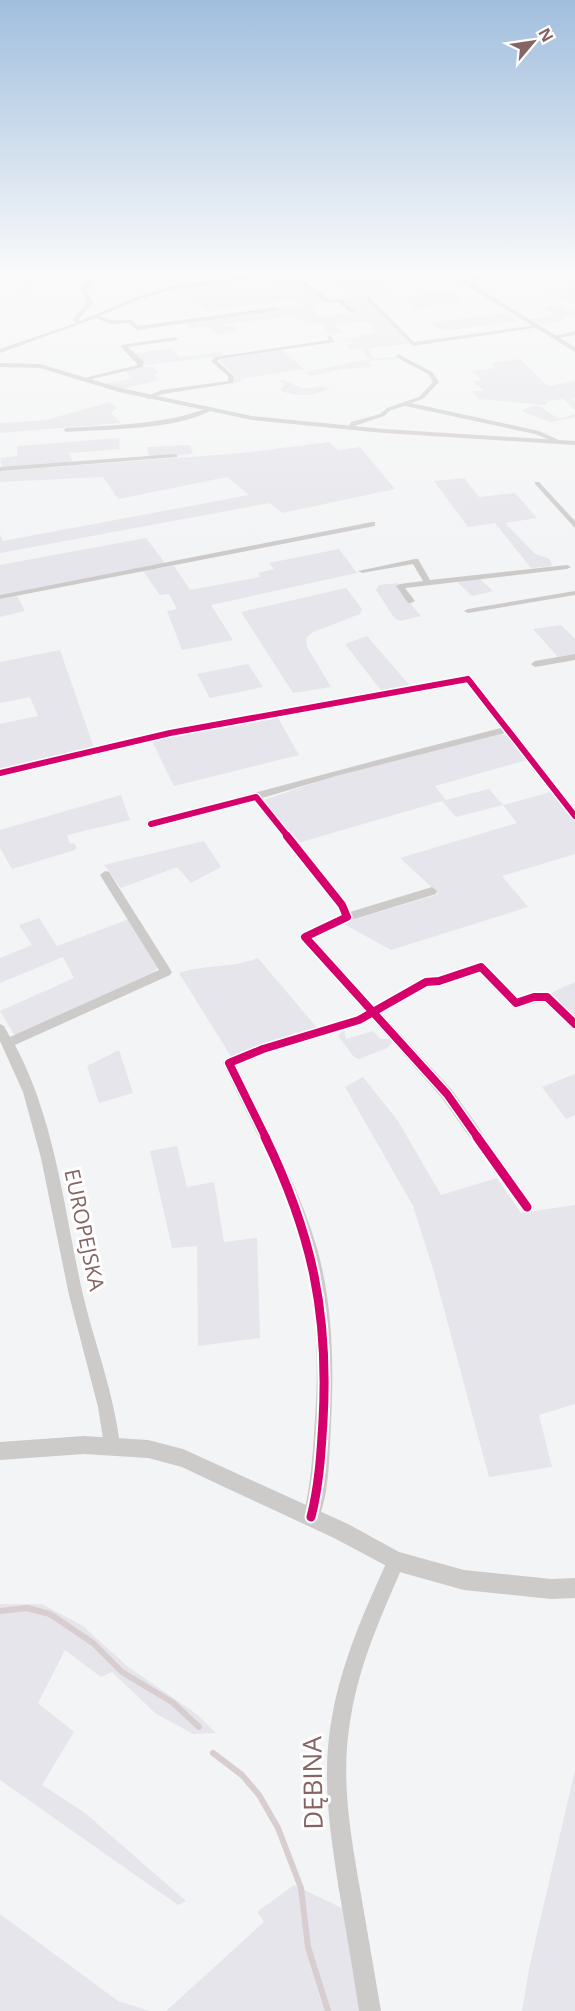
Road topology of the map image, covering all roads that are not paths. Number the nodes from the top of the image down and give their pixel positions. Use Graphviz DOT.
graph roads {
  1 [pos="43,367"];
  2 [pos="137,367"];
  3 [pos="221,367"];
  4 [pos="419,367"];
  5 [pos="82,379"];
  6 [pos="148,397"];
  7 [pos="405,404"];
  8 [pos="208,410"];
  9 [pos="350,427"];
  10 [pos="66,430"];
  11 [pos="560,442"];
  12 [pos="575,443"];
  13 [pos="175,456"];
  14 [pos="0,469"];
  15 [pos="537,483"];
  16 [pos="372,525"];
  17 [pos="575,526"];
  18 [pos="571,566"];
  19 [pos="362,571"];
  20 [pos="575,575"];
  21 [pos="427,581"];
  22 [pos="575,593"];
  23 [pos="0,597"];
  24 [pos="411,601"];
  25 [pos="468,611"];
  26 [pos="575,657"];
  27 [pos="535,664"];
  28 [pos="508,729"];
  29 [pos="0,773"];
  30 [pos="256,797"];
  31 [pos="575,816"];
  32 [pos="151,824"];
  33 [pos="105,876"];
  34 [pos="432,891"];
  35 [pos="347,917"];
  36 [pos="373,1011"];
  37 [pos="575,1024"];
  38 [pos="0,1029"];
  39 [pos="8,1043"];
  40 [pos="526,1207"];
  41 [pos="112,1445"];
  42 [pos="0,1451"];
  43 [pos="311,1517"];
  44 [pos="396,1561"];
  45 [pos="575,1588"];
  46 [pos="370,2011"];
  1 -- 5 [label="street"];
  2 -- 5 [label="street"];
  3 -- 6 [label="street"];
  4 -- 7 [label="street"];
  5 -- 6 [label="street"];
  6 -- 8 [label="street"];
  7 -- 9 [label="street"];
  7 -- 11 [label="street"];
  8 -- 9 [label="street"];
  8 -- 10 [label="street"];
  9 -- 11 [label="street"];
  11 -- 12 [label="street"];
  13 -- 14 [label="street"];
  15 -- 17 [label="street"];
  16 -- 23 [label="street"];
  18 -- 20 [label="street"];
  18 -- 21 [label="street"];
  19 -- 21 [label="street"];
  21 -- 24 [label="street"];
  22 -- 25 [label="street"];
  26 -- 27 [label="street"];
  28 -- 29 [label="street"];
  28 -- 30 [label="street"];
  28 -- 31 [label="street"];
  30 -- 32 [label="street"];
  30 -- 35 [label="street"];
  33 -- 39 [label="street"];
  34 -- 35 [label="street"];
  35 -- 36 [label="street"];
  36 -- 37 [label="street"];
  36 -- 40 [label="street"];
  36 -- 43 [label="street"];
  38 -- 39 [label="street, EUROPEJSKA"];
  39 -- 41 [label="street, EUROPEJSKA"];
  41 -- 42 [label="street"];
  41 -- 43 [label="street"];
  43 -- 44 [label="street"];
  44 -- 45 [label="street"];
  44 -- 46 [label="street, DĘBINA"];
}
